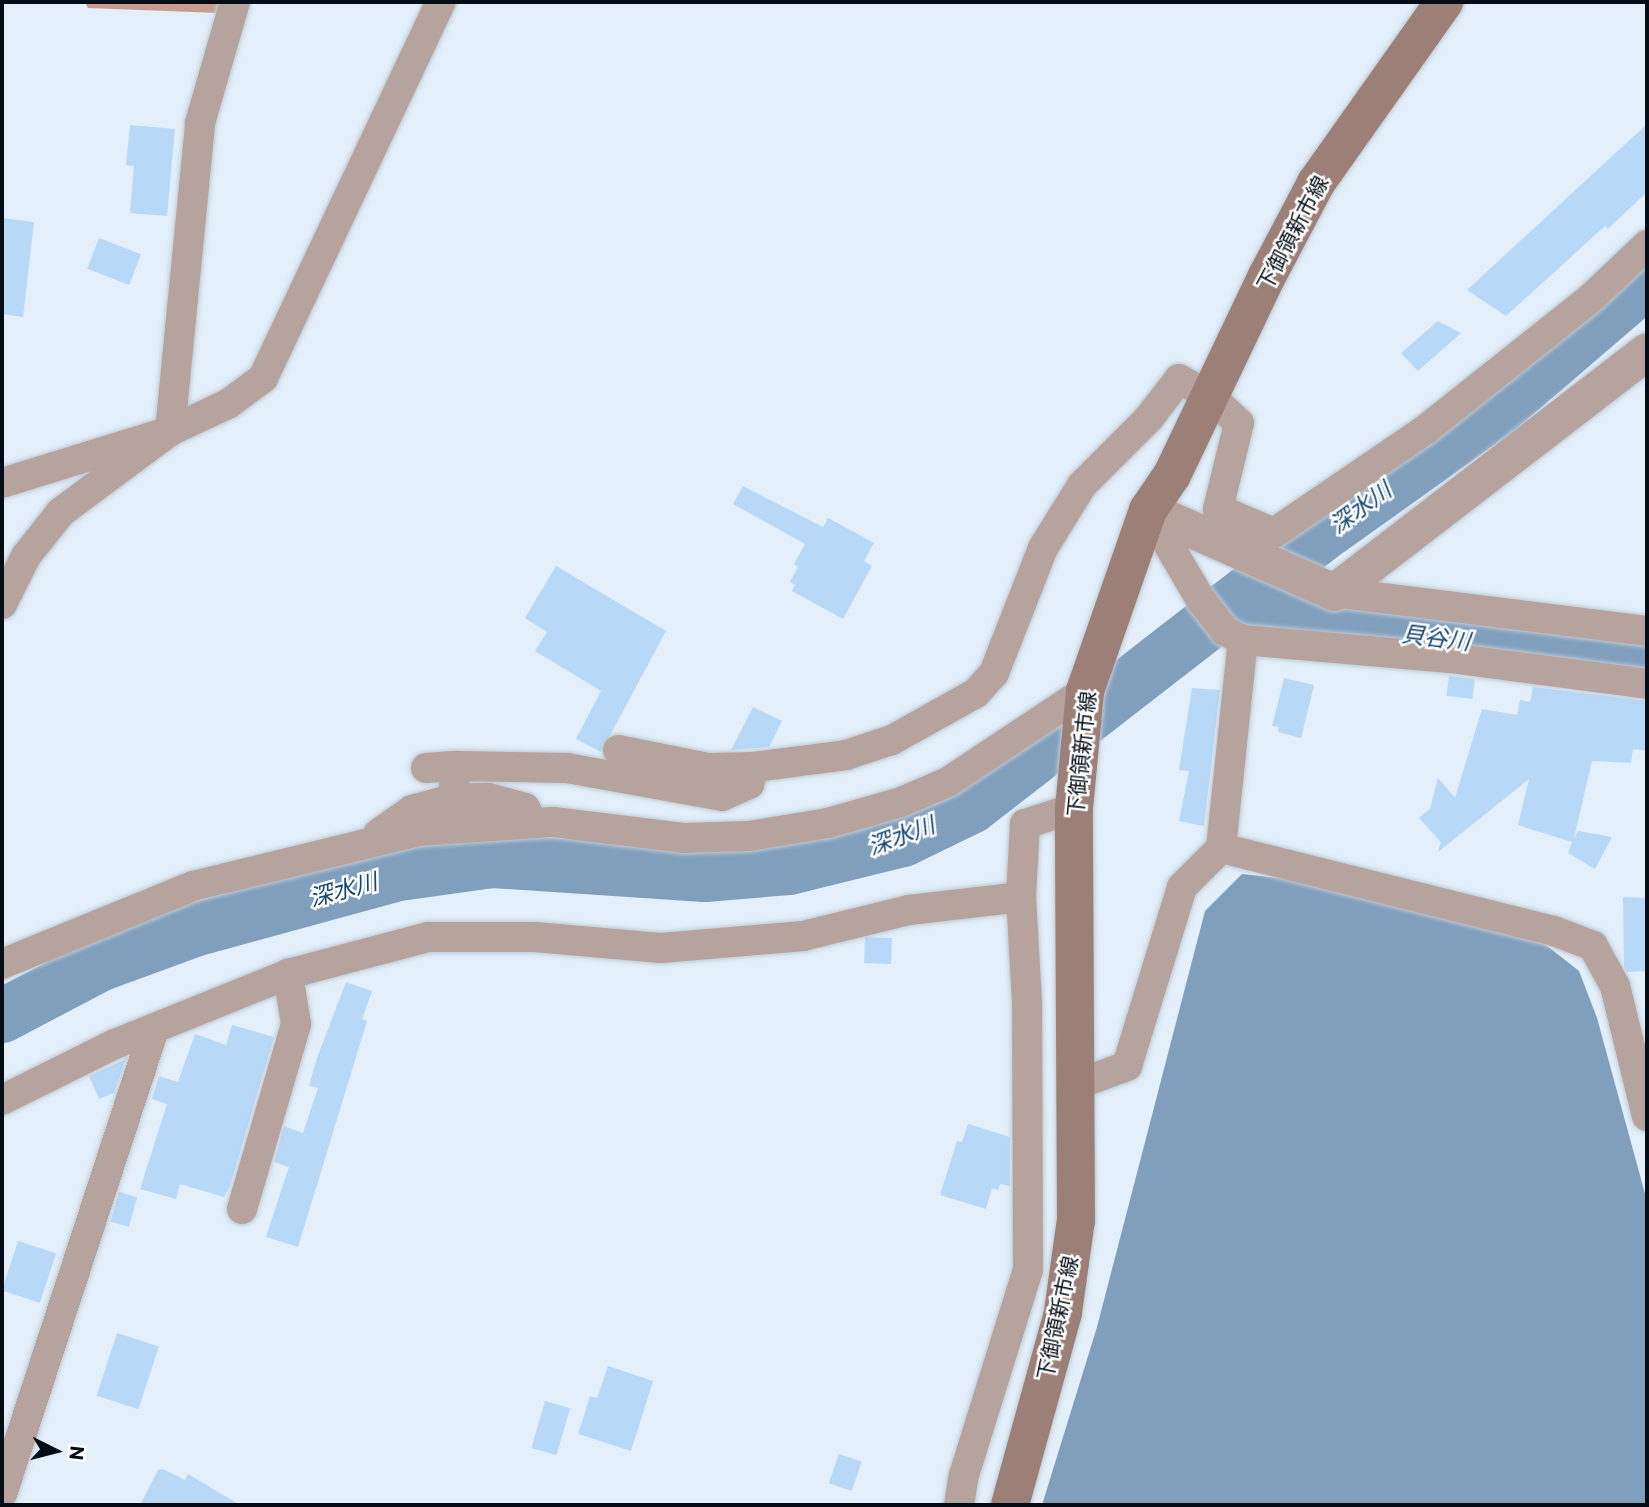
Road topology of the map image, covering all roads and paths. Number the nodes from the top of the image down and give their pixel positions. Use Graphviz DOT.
graph roads {
  1 [pos="235,2"];
  2 [pos="441,2"];
  3 [pos="1444,2"];
  4 [pos="1647,245"];
  5 [pos="1647,351"];
  6 [pos="1212,397"];
  7 [pos="170,431"];
  8 [pos="2,483"];
  9 [pos="1148,510"];
  10 [pos="1319,586"];
  11 [pos="2,604"];
  12 [pos="1647,631"];
  13 [pos="1234,635"];
  14 [pos="1647,684"];
  15 [pos="1085,691"];
  16 [pos="618,750"];
  17 [pos="457,766"];
  18 [pos="754,767"];
  19 [pos="426,768"];
  20 [pos="452,799"];
  21 [pos="1074,808"];
  22 [pos="533,822"];
  23 [pos="369,839"];
  24 [pos="1221,848"];
  25 [pos="1021,897"];
  26 [pos="2,964"];
  27 [pos="288,974"];
  28 [pos="154,1028"];
  29 [pos="1073,1086"];
  30 [pos="2,1100"];
  31 [pos="1647,1116"];
  32 [pos="243,1209"];
  33 [pos="2,1494"];
  34 [pos="959,1505"];
  35 [pos="1010,1505"];
  1 -- 7 [label="street"];
  2 -- 7 [label="street"];
  3 -- 6 [label="main road, 下御領新市線"];
  4 -- 6 [label="street"];
  5 -- 10 [label="street"];
  6 -- 9 [label="main road, 下御領新市線"];
  6 -- 18 [label="street"];
  7 -- 8 [label="street"];
  7 -- 11 [label="street"];
  9 -- 10 [label="street"];
  9 -- 13 [label="street"];
  9 -- 15 [label="main road, 下御領新市線"];
  10 -- 12 [label="street"];
  13 -- 14 [label="street"];
  13 -- 24 [label="street"];
  15 -- 21 [label="main road, 下御領新市線"];
  15 -- 22 [label="street"];
  16 -- 18 [label="street"];
  17 -- 18 [label="street"];
  17 -- 19 [label="street"];
  17 -- 20 [label="street"];
  20 -- 22 [label="street"];
  20 -- 23 [label="street"];
  21 -- 25 [label="street"];
  21 -- 29 [label="main road, 下御領新市線"];
  22 -- 23 [label="street"];
  23 -- 26 [label="street"];
  24 -- 29 [label="street"];
  24 -- 31 [label="street"];
  25 -- 27 [label="street"];
  25 -- 34 [label="street"];
  27 -- 28 [label="street"];
  27 -- 32 [label="street"];
  28 -- 30 [label="street"];
  28 -- 33 [label="street"];
  29 -- 35 [label="main road, 下御領新市線"];
}
